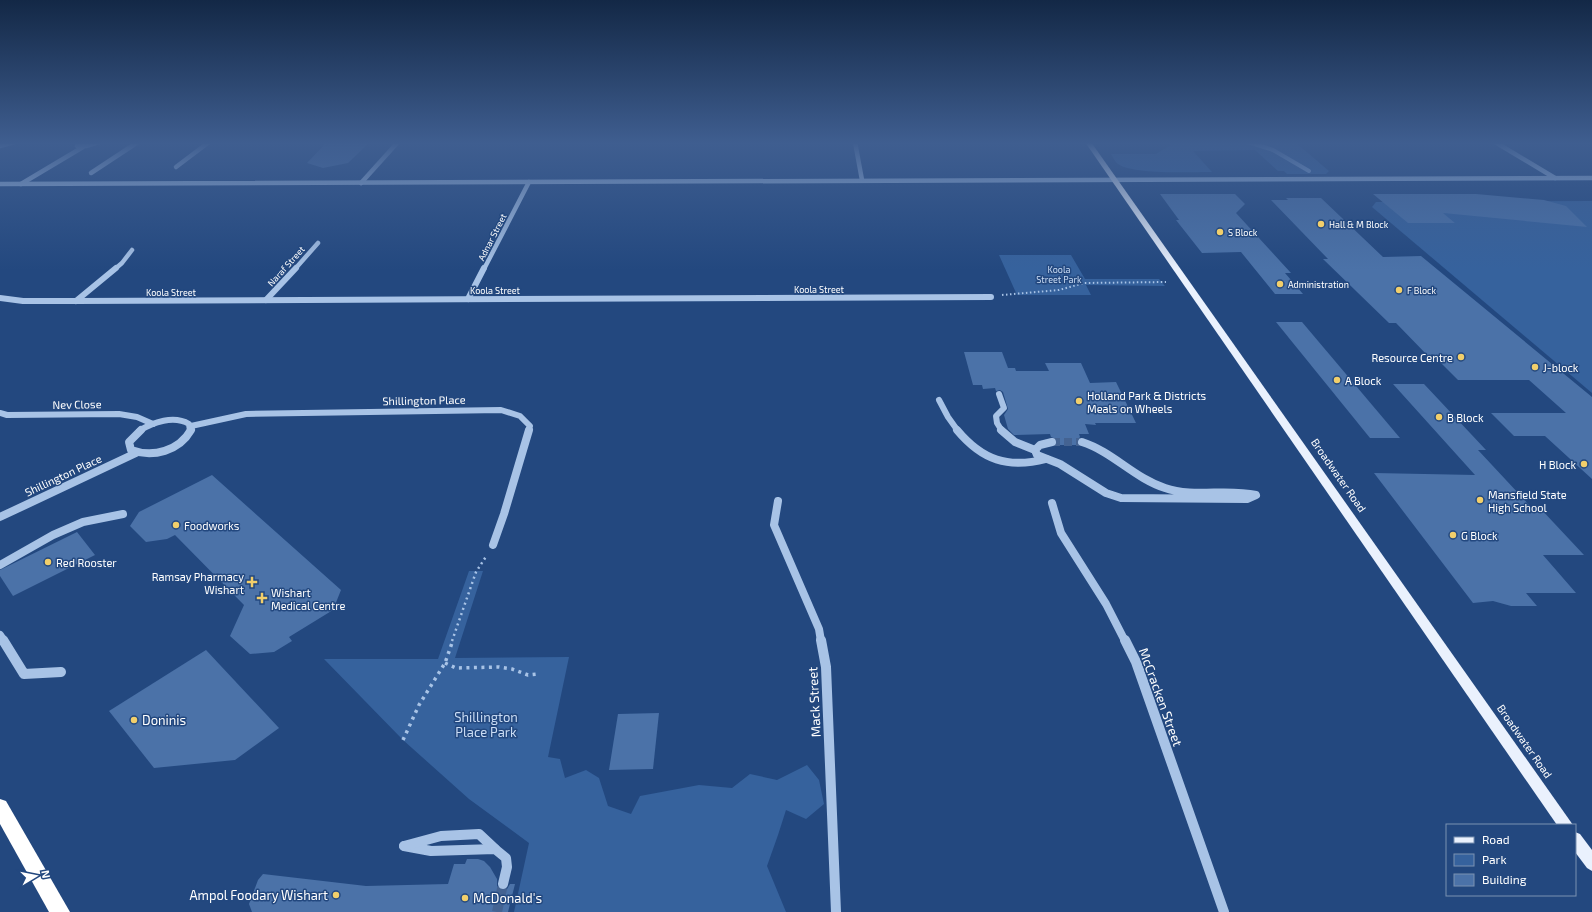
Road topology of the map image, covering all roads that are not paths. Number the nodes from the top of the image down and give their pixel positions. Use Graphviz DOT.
graph roads {
  1 [pos="528,185"];
  2 [pos="1118,185"];
  3 [pos="318,243"];
  4 [pos="132,250"];
  5 [pos="991,297"];
  6 [pos="0,298"];
  7 [pos="468,299"];
  8 [pos="266,300"];
  9 [pos="76,301"];
  10 [pos="999,394"];
  11 [pos="938,400"];
  12 [pos="0,413"];
  13 [pos="153,424"];
  14 [pos="191,426"];
  15 [pos="1052,442"];
  16 [pos="1082,442"];
  17 [pos="1035,450"];
  18 [pos="136,453"];
  19 [pos="1046,459"];
  20 [pos="778,501"];
  21 [pos="1052,503"];
  22 [pos="123,514"];
  23 [pos="0,517"];
  24 [pos="493,545"];
  25 [pos="0,564"];
  26 [pos="0,635"];
  27 [pos="61,672"];
  28 [pos="0,807"];
  29 [pos="1565,824"];
  30 [pos="1576,839"];
  31 [pos="495,849"];
  32 [pos="1592,863"];
  33 [pos="503,884"];
  34 [pos="60,912"];
  35 [pos="836,912"];
  36 [pos="1224,912"];
  1 -- 7 [label="street, Adnar Street"];
  2 -- 29 [label="main road, Broadwater Road"];
  3 -- 8 [label="street, Naraf Street"];
  4 -- 9 [label="street"];
  5 -- 7 [label="street, Koola Street"];
  6 -- 9 [label="street, Koola Street"];
  7 -- 8 [label="street, Koola Street"];
  8 -- 9 [label="street, Koola Street"];
  10 -- 17 [label="street"];
  11 -- 19 [label="street"];
  12 -- 13 [label="street, Nev Close"];
  13 -- 14 [label="street"];
  13 -- 18 [label="street"];
  14 -- 18 [label="street"];
  14 -- 24 [label="street, Shillington Place"];
  15 -- 17 [label="street"];
  16 -- 19 [label="street"];
  17 -- 19 [label="street"];
  18 -- 23 [label="street, Shillington Place"];
  20 -- 35 [label="street, Mack Street"];
  21 -- 36 [label="street, McCracken Street"];
  22 -- 25 [label="street"];
  26 -- 27 [label="street"];
  28 -- 34 [label="highway"];
  30 -- 32 [label="main road"];
  31 -- 31 [label="street"];
  31 -- 33 [label="street"];
}
